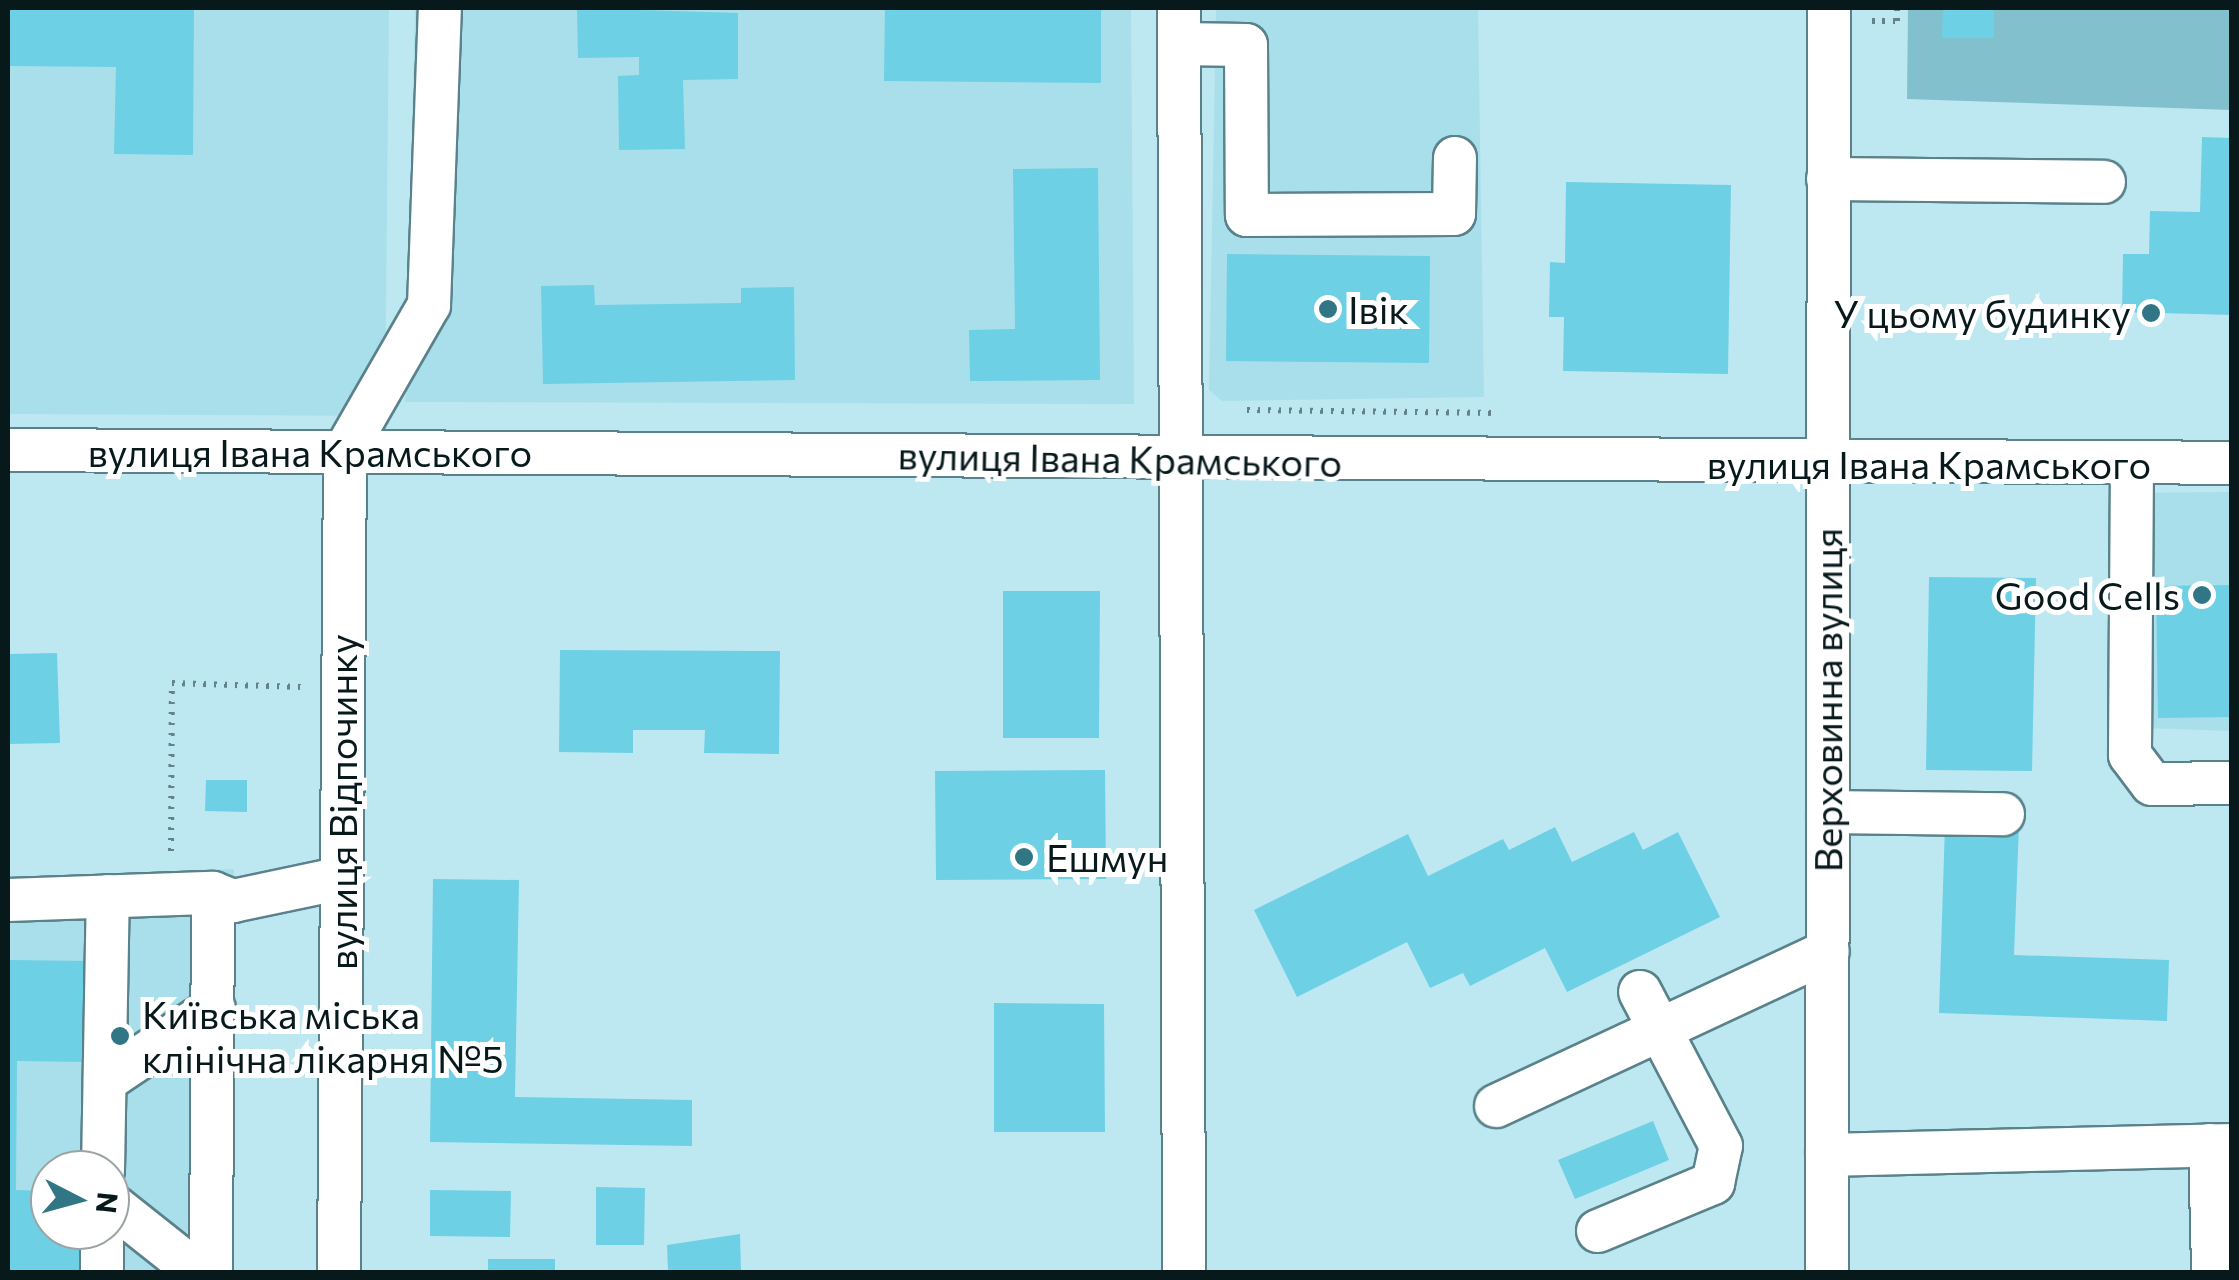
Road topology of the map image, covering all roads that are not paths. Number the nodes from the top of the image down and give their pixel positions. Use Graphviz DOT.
graph roads {
  1 [pos="440,8"];
  2 [pos="1829,8"];
  3 [pos="1179,26"];
  4 [pos="1455,158"];
  5 [pos="1828,179"];
  6 [pos="2104,182"];
  7 [pos="8,450"];
  8 [pos="345,452"];
  9 [pos="1183,458"];
  10 [pos="2132,463"];
  11 [pos="2232,463"];
  12 [pos="1826,467"];
  13 [pos="2232,783"];
  14 [pos="1828,812"];
  15 [pos="2003,814"];
  16 [pos="342,878"];
  17 [pos="213,893"];
  18 [pos="108,896"];
  19 [pos="8,900"];
  20 [pos="1828,952"];
  21 [pos="1640,992"];
  22 [pos="214,1008"];
  23 [pos="1659,1030"];
  24 [pos="105,1081"];
  25 [pos="1496,1106"];
  26 [pos="2221,1145"];
  27 [pos="103,1150"];
  28 [pos="1827,1154"];
  29 [pos="130,1219"];
  30 [pos="1598,1231"];
  31 [pos="197,1272"];
  32 [pos="211,1272"];
  33 [pos="339,1272"];
  34 [pos="1184,1272"];
  35 [pos="1827,1272"];
  36 [pos="2213,1272"];
  1 -- 8 [label="street"];
  2 -- 5 [label="street, Верховинна вулиця"];
  3 -- 4 [label="street"];
  3 -- 9 [label="street"];
  5 -- 6 [label="street"];
  5 -- 12 [label="street, Верховинна вулиця"];
  7 -- 8 [label="street, вулиця Івана Крамського"];
  8 -- 9 [label="street, вулиця Івана Крамського"];
  8 -- 16 [label="street, вулиця Відпочинку"];
  9 -- 12 [label="street, вулиця Івана Крамського"];
  9 -- 34 [label="street"];
  10 -- 11 [label="street, вулиця Івана Крамського"];
  10 -- 12 [label="street, вулиця Івана Крамського"];
  10 -- 13 [label="street"];
  12 -- 14 [label="street, Верховинна вулиця"];
  14 -- 15 [label="street"];
  14 -- 20 [label="street, Верховинна вулиця"];
  16 -- 17 [label="street"];
  16 -- 33 [label="street, вулиця Відпочинку"];
  17 -- 18 [label="street"];
  17 -- 22 [label="street"];
  18 -- 19 [label="street"];
  18 -- 24 [label="street"];
  20 -- 23 [label="street"];
  20 -- 28 [label="street, Верховинна вулиця"];
  21 -- 23 [label="street"];
  22 -- 24 [label="street"];
  22 -- 32 [label="street"];
  23 -- 25 [label="street"];
  23 -- 30 [label="street"];
  24 -- 27 [label="street"];
  26 -- 28 [label="street"];
  26 -- 36 [label="street"];
  28 -- 35 [label="street, Верховинна вулиця"];
  29 -- 31 [label="street"];
}
